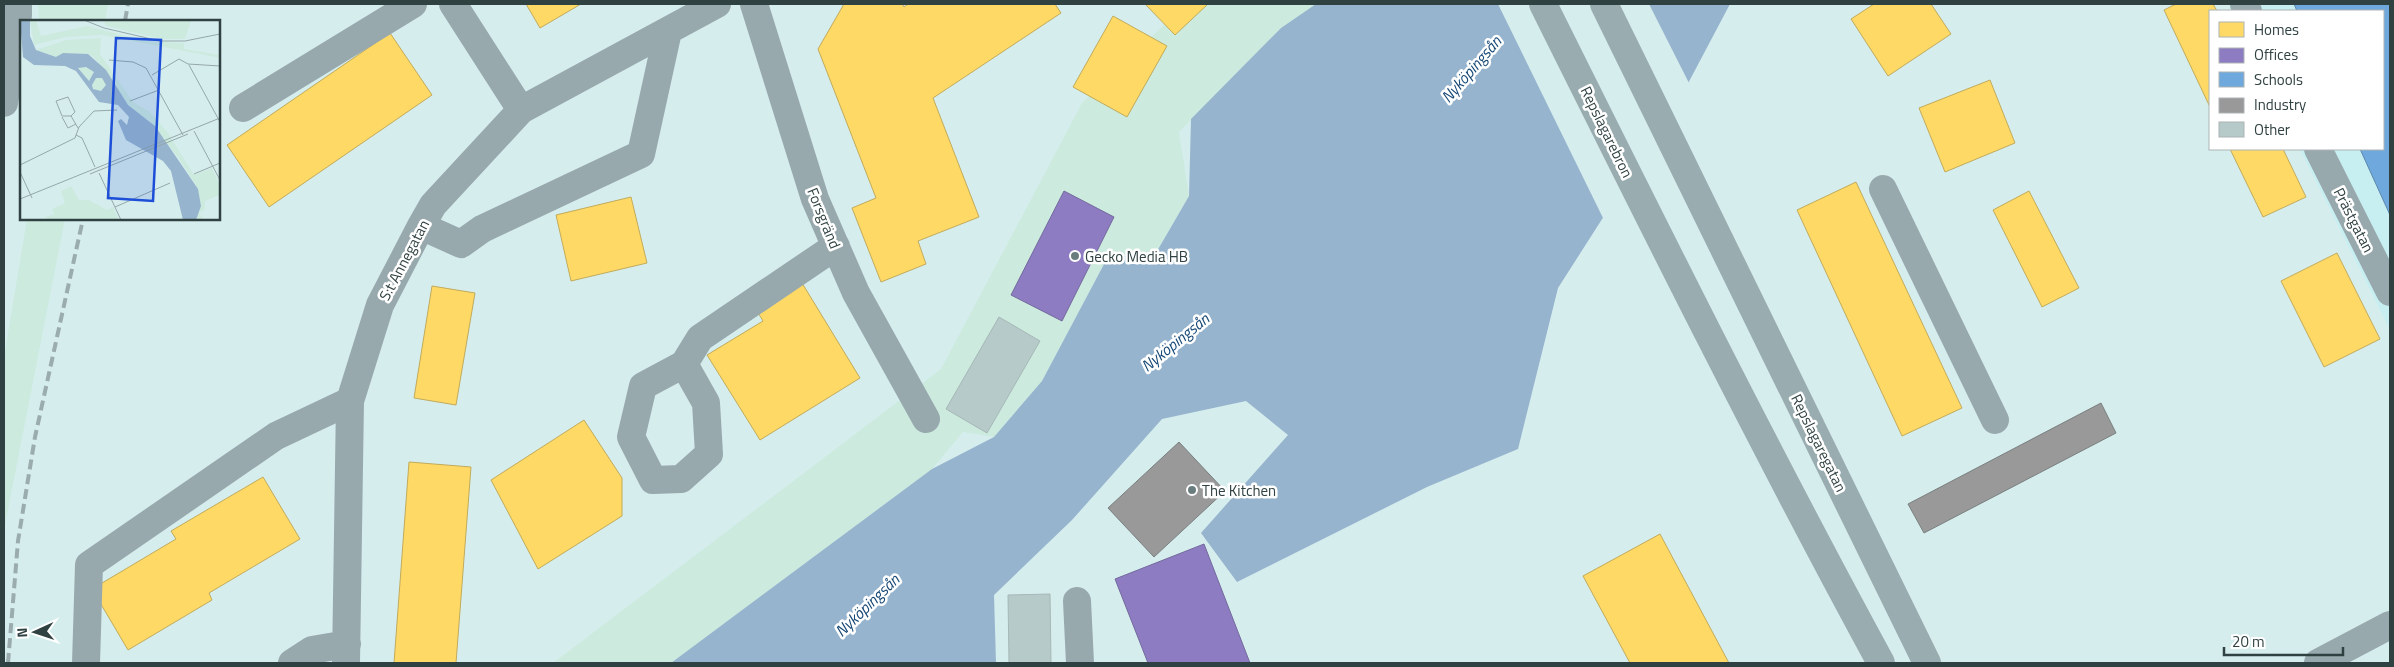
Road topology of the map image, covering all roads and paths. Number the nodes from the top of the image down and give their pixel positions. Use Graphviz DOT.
graph roads {
  1 [pos="18,4"];
  2 [pos="413,4"];
  3 [pos="453,4"];
  4 [pos="717,4"];
  5 [pos="754,4"];
  6 [pos="1543,4"];
  7 [pos="1604,4"];
  8 [pos="668,31"];
  9 [pos="4,103"];
  10 [pos="243,108"];
  11 [pos="521,110"];
  12 [pos="2319,150"];
  13 [pos="1883,189"];
  14 [pos="421,226"];
  15 [pos="836,246"];
  16 [pos="2390,292"];
  17 [pos="684,364"];
  18 [pos="350,401"];
  19 [pos="926,419"];
  20 [pos="1995,420"];
  21 [pos="1077,601"];
  22 [pos="2390,624"];
  23 [pos="347,654"];
  24 [pos="86,663"];
  25 [pos="292,663"];
  26 [pos="1080,663"];
  27 [pos="1881,663"];
  28 [pos="1927,663"];
  29 [pos="2318,663"];
  1 -- 9 [label="street"];
  2 -- 10 [label="street"];
  3 -- 11 [label="street"];
  4 -- 8 [label="street, S:t Annegatan"];
  5 -- 15 [label="street, Forsgränd"];
  6 -- 27 [label="main road, Repslagarebron"];
  7 -- 28 [label="main road, Repslagaregatan"];
  8 -- 11 [label="street, S:t Annegatan"];
  8 -- 14 [label="street"];
  11 -- 14 [label="street, S:t Annegatan"];
  12 -- 16 [label="street, Prästgatan"];
  13 -- 20 [label="street"];
  14 -- 18 [label="street, S:t Annegatan"];
  15 -- 17 [label="street"];
  15 -- 19 [label="street, Forsgränd"];
  18 -- 23 [label="street, S:t Annegatan"];
  18 -- 24 [label="street"];
  21 -- 26 [label="street"];
  22 -- 29 [label="street"];
  23 -- 25 [label="street"];
}
